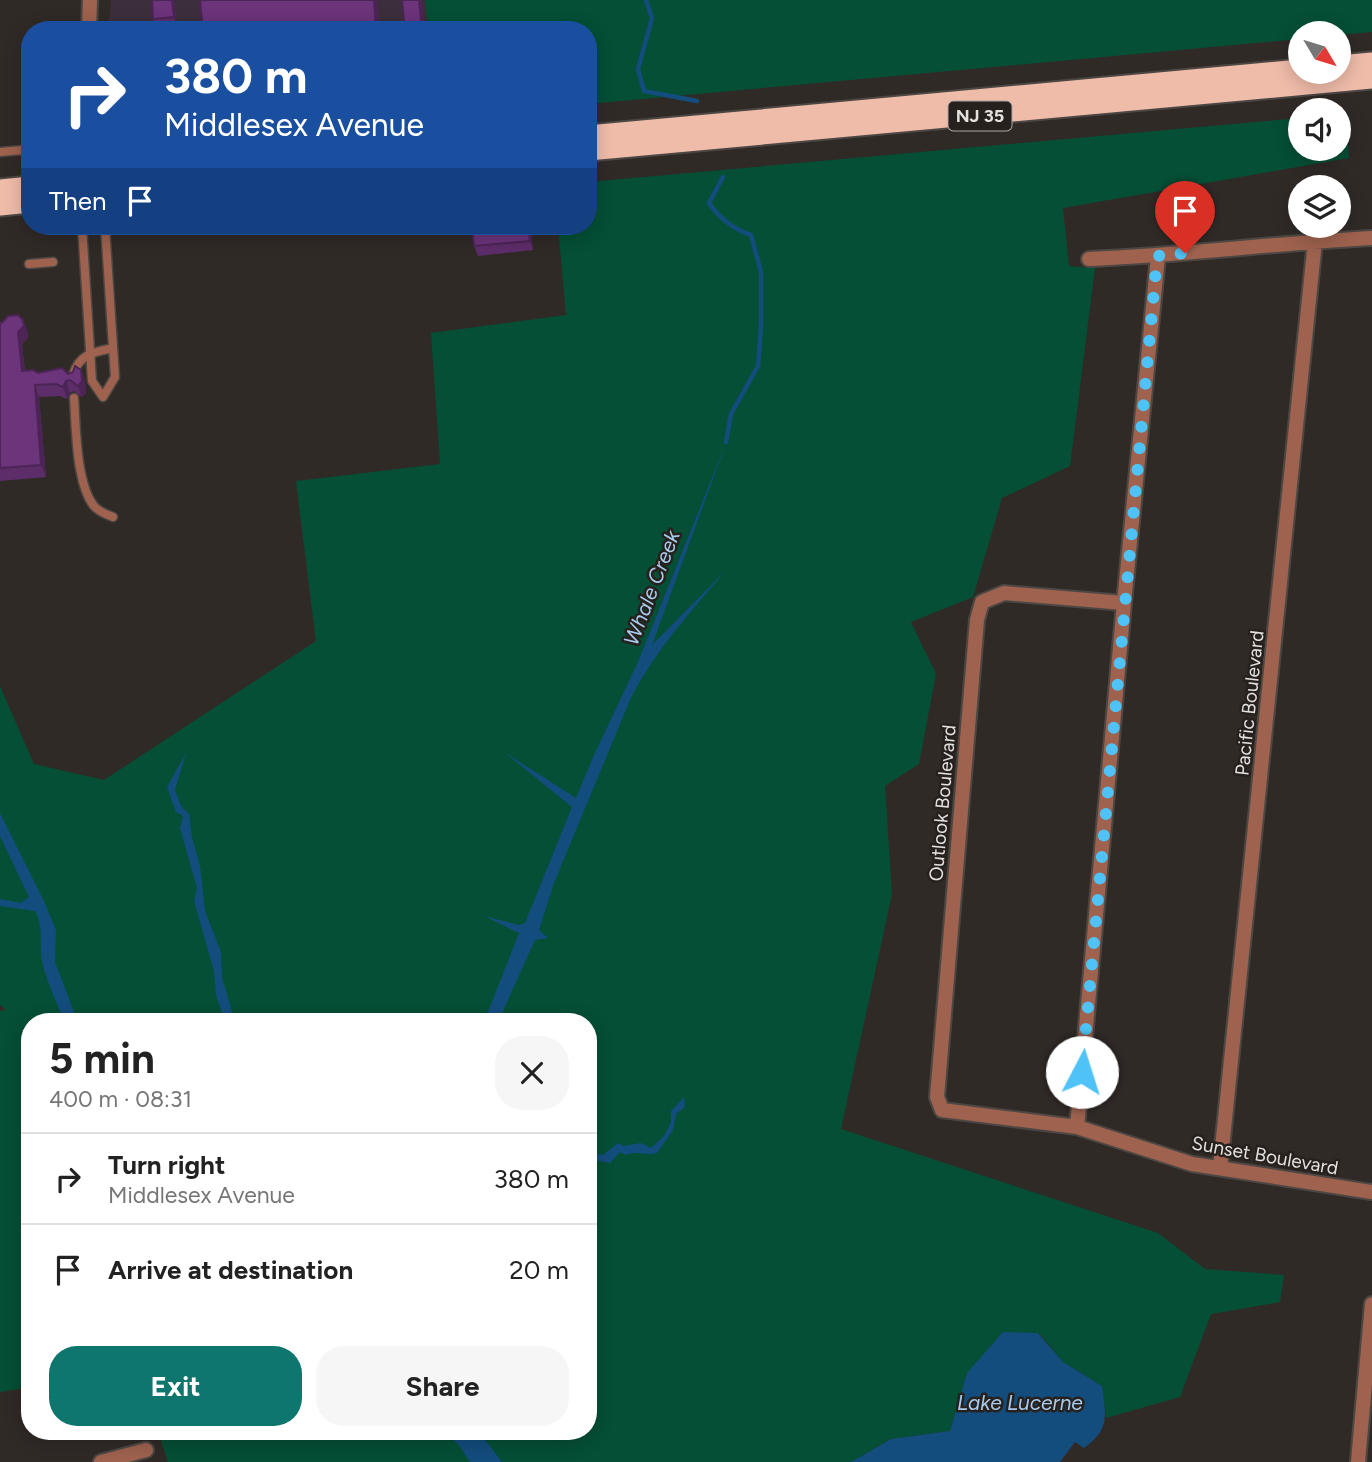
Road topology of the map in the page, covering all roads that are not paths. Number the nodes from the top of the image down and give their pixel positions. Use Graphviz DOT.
graph roads {
  1 [pos="90,0"];
  2 [pos="89,21"];
  3 [pos="1372,62"];
  4 [pos="1351,64"];
  5 [pos="1288,70"];
  6 [pos="1372,79"];
  7 [pos="597,134"];
  8 [pos="21,150"];
  9 [pos="597,150"];
  10 [pos="0,152"];
  11 [pos="21,187"];
  12 [pos="0,189"];
  13 [pos="21,204"];
  14 [pos="0,206"];
  15 [pos="83,235"];
  16 [pos="106,235"];
  17 [pos="1372,238"];
  18 [pos="1315,241"];
  19 [pos="1158,256"];
  20 [pos="1089,259"];
  21 [pos="53,262"];
  22 [pos="29,264"];
  23 [pos="113,348"];
  24 [pos="90,353"];
  25 [pos="73,379"];
  26 [pos="74,398"];
  27 [pos="113,517"];
  28 [pos="1124,603"];
  29 [pos="943,1032"];
  30 [pos="1077,1128"];
  31 [pos="1220,1168"];
  32 [pos="1372,1192"];
  33 [pos="1372,1304"];
  34 [pos="146,1450"];
  35 [pos="101,1462"];
  36 [pos="1358,1462"];
  1 -- 2 [label="street"];
  3 -- 4 [label="highway"];
  5 -- 7 [label="highway, NJ 35"];
  6 -- 9 [label="highway, NJ 35"];
  8 -- 10 [label="lane"];
  11 -- 12 [label="highway"];
  13 -- 14 [label="highway"];
  15 -- 24 [label="lane"];
  16 -- 23 [label="lane"];
  17 -- 18 [label="street"];
  18 -- 19 [label="street"];
  18 -- 31 [label="street, Pacific Boulevard"];
  19 -- 20 [label="street"];
  19 -- 28 [label="street"];
  21 -- 22 [label="lane"];
  23 -- 24 [label="lane"];
  23 -- 24 [label="lane"];
  24 -- 25 [label="lane"];
  26 -- 27 [label="lane"];
  28 -- 29 [label="street, Outlook Boulevard"];
  28 -- 30 [label="street"];
  29 -- 30 [label="street, Sunset Boulevard"];
  30 -- 31 [label="street, Sunset Boulevard"];
  31 -- 32 [label="street, Sunset Boulevard"];
  33 -- 36 [label="street"];
  34 -- 35 [label="street"];
}
